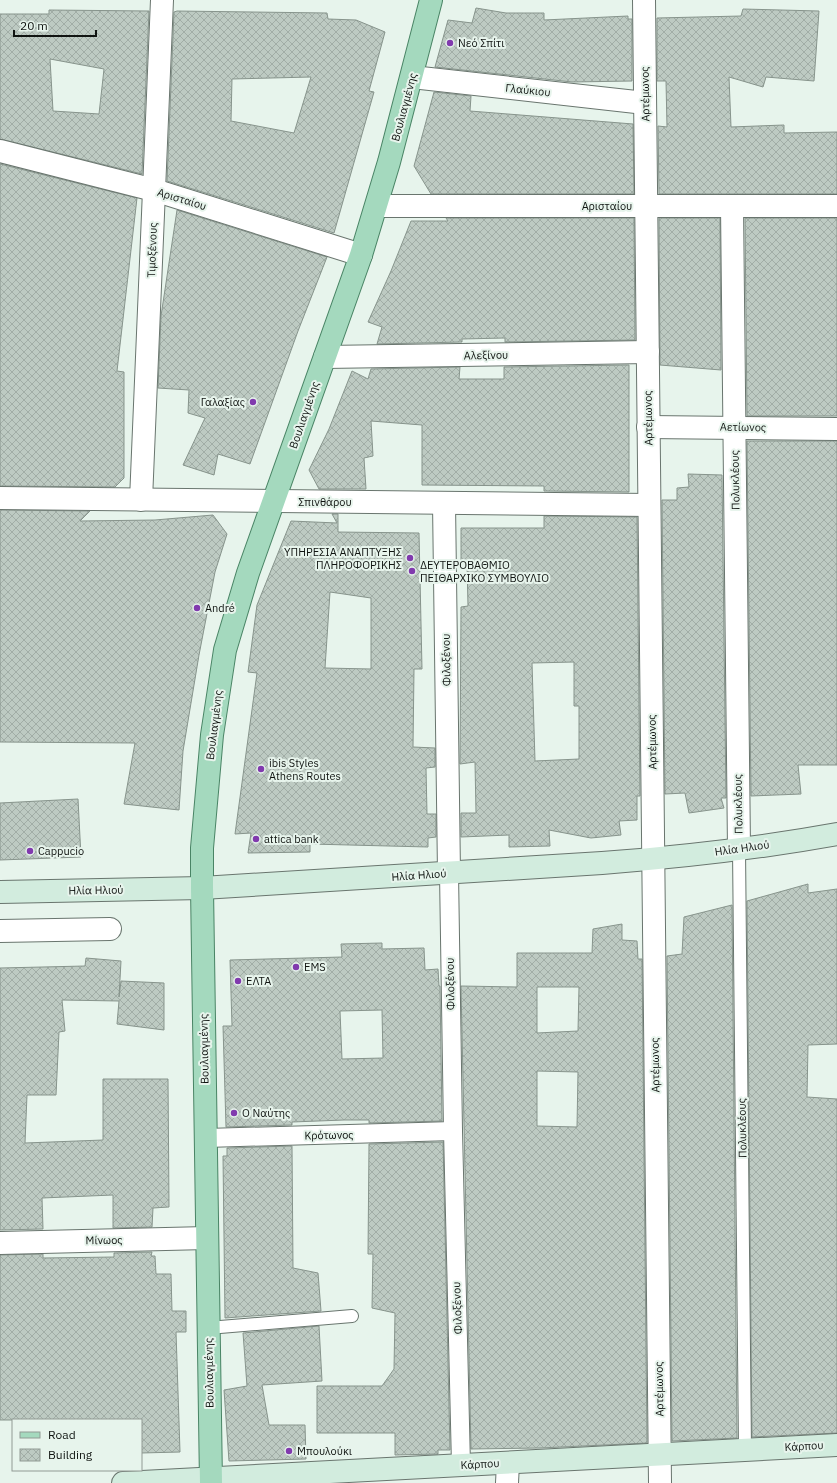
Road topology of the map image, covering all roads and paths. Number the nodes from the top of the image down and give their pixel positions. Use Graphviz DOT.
graph roads {
  1 [pos="162,0"];
  2 [pos="431,0"];
  3 [pos="644,0"];
  4 [pos="412,77"];
  5 [pos="645,103"];
  6 [pos="0,151"];
  7 [pos="154,190"];
  8 [pos="377,206"];
  9 [pos="646,206"];
  10 [pos="732,206"];
  11 [pos="837,206"];
  12 [pos="361,255"];
  13 [pos="648,352"];
  14 [pos="325,357"];
  15 [pos="648,427"];
  16 [pos="735,427"];
  17 [pos="837,430"];
  18 [pos="0,498"];
  19 [pos="142,500"];
  20 [pos="274,502"];
  21 [pos="444,503"];
  22 [pos="649,505"];
  23 [pos="837,834"];
  24 [pos="739,849"];
  25 [pos="653,859"];
  26 [pos="449,873"];
  27 [pos="202,888"];
  28 [pos="0,892"];
  29 [pos="110,929"];
  30 [pos="0,932"];
  31 [pos="453,1131"];
  32 [pos="206,1138"];
  33 [pos="207,1238"];
  34 [pos="0,1243"];
  35 [pos="352,1316"];
  36 [pos="208,1328"];
  37 [pos="837,1445"];
  38 [pos="745,1449"];
  39 [pos="660,1454"];
  40 [pos="461,1465"];
  41 [pos="507,1473"];
  42 [pos="211,1481"];
  43 [pos="123,1483"];
  44 [pos="660,1483"];
  1 -- 7 [label="street, Τιμοξένους"];
  2 -- 4 [label="main road, Βουλιαγμένης"];
  3 -- 5 [label="street, Αρτέμωνος"];
  4 -- 5 [label="street, Γλαύκιου"];
  4 -- 8 [label="main road, Βουλιαγμένης"];
  5 -- 9 [label="street, Αρτέμωνος"];
  6 -- 7 [label="street, Αρισταίου"];
  7 -- 12 [label="street, Αρισταίου"];
  7 -- 19 [label="street, Τιμοξένους"];
  8 -- 9 [label="street, Αρισταίου"];
  8 -- 12 [label="main road, Βουλιαγμένης"];
  9 -- 10 [label="street, Αρισταίου"];
  9 -- 13 [label="street, Αρτέμωνος"];
  10 -- 11 [label="street, Αρισταίου"];
  10 -- 16 [label="street, Πολυκλέους"];
  12 -- 14 [label="main road, Βουλιαγμένης"];
  13 -- 14 [label="street, Αλεξίνου"];
  13 -- 15 [label="street, Αρτέμωνος"];
  14 -- 20 [label="main road, Βουλιαγμένης"];
  15 -- 16 [label="street, Αετίωνος"];
  15 -- 22 [label="street, Αρτέμωνος"];
  16 -- 17 [label="street, Αετίωνος"];
  16 -- 24 [label="street, Πολυκλέους"];
  18 -- 19 [label="street, Σπινθάρου"];
  19 -- 20 [label="street, Σπινθάρου"];
  20 -- 21 [label="street, Σπινθάρου"];
  20 -- 27 [label="main road, Βουλιαγμένης"];
  21 -- 22 [label="street, Σπινθάρου"];
  21 -- 26 [label="street, Φιλοξένου"];
  22 -- 25 [label="street, Αρτέμωνος"];
  23 -- 24 [label="main road, Ηλία Ηλιού"];
  24 -- 25 [label="main road, Ηλία Ηλιού"];
  24 -- 38 [label="lane, Πολυκλέους"];
  25 -- 26 [label="main road, Ηλία Ηλιού"];
  25 -- 39 [label="street, Αρτέμωνος"];
  26 -- 27 [label="main road, Ηλία Ηλιού"];
  26 -- 31 [label="street, Φιλοξένου"];
  27 -- 28 [label="main road, Ηλία Ηλιού"];
  27 -- 32 [label="main road, Βουλιαγμένης"];
  29 -- 30 [label="street"];
  31 -- 32 [label="street, Κρότωνος"];
  31 -- 40 [label="street, Φιλοξένου"];
  32 -- 33 [label="main road, Βουλιαγμένης"];
  33 -- 34 [label="street, Μίνωος"];
  33 -- 36 [label="main road, Βουλιαγμένης"];
  35 -- 36 [label="lane"];
  36 -- 42 [label="main road, Βουλιαγμένης"];
  37 -- 38 [label="main road, Κάρπου"];
  38 -- 39 [label="main road, Κάρπου"];
  39 -- 41 [label="main road, Κάρπου"];
  39 -- 44 [label="street, Αρτέμωνος"];
  40 -- 41 [label="main road, Κάρπου"];
  40 -- 42 [label="main road, Κάρπου"];
  42 -- 43 [label="main road, Κάρπου"];
}
